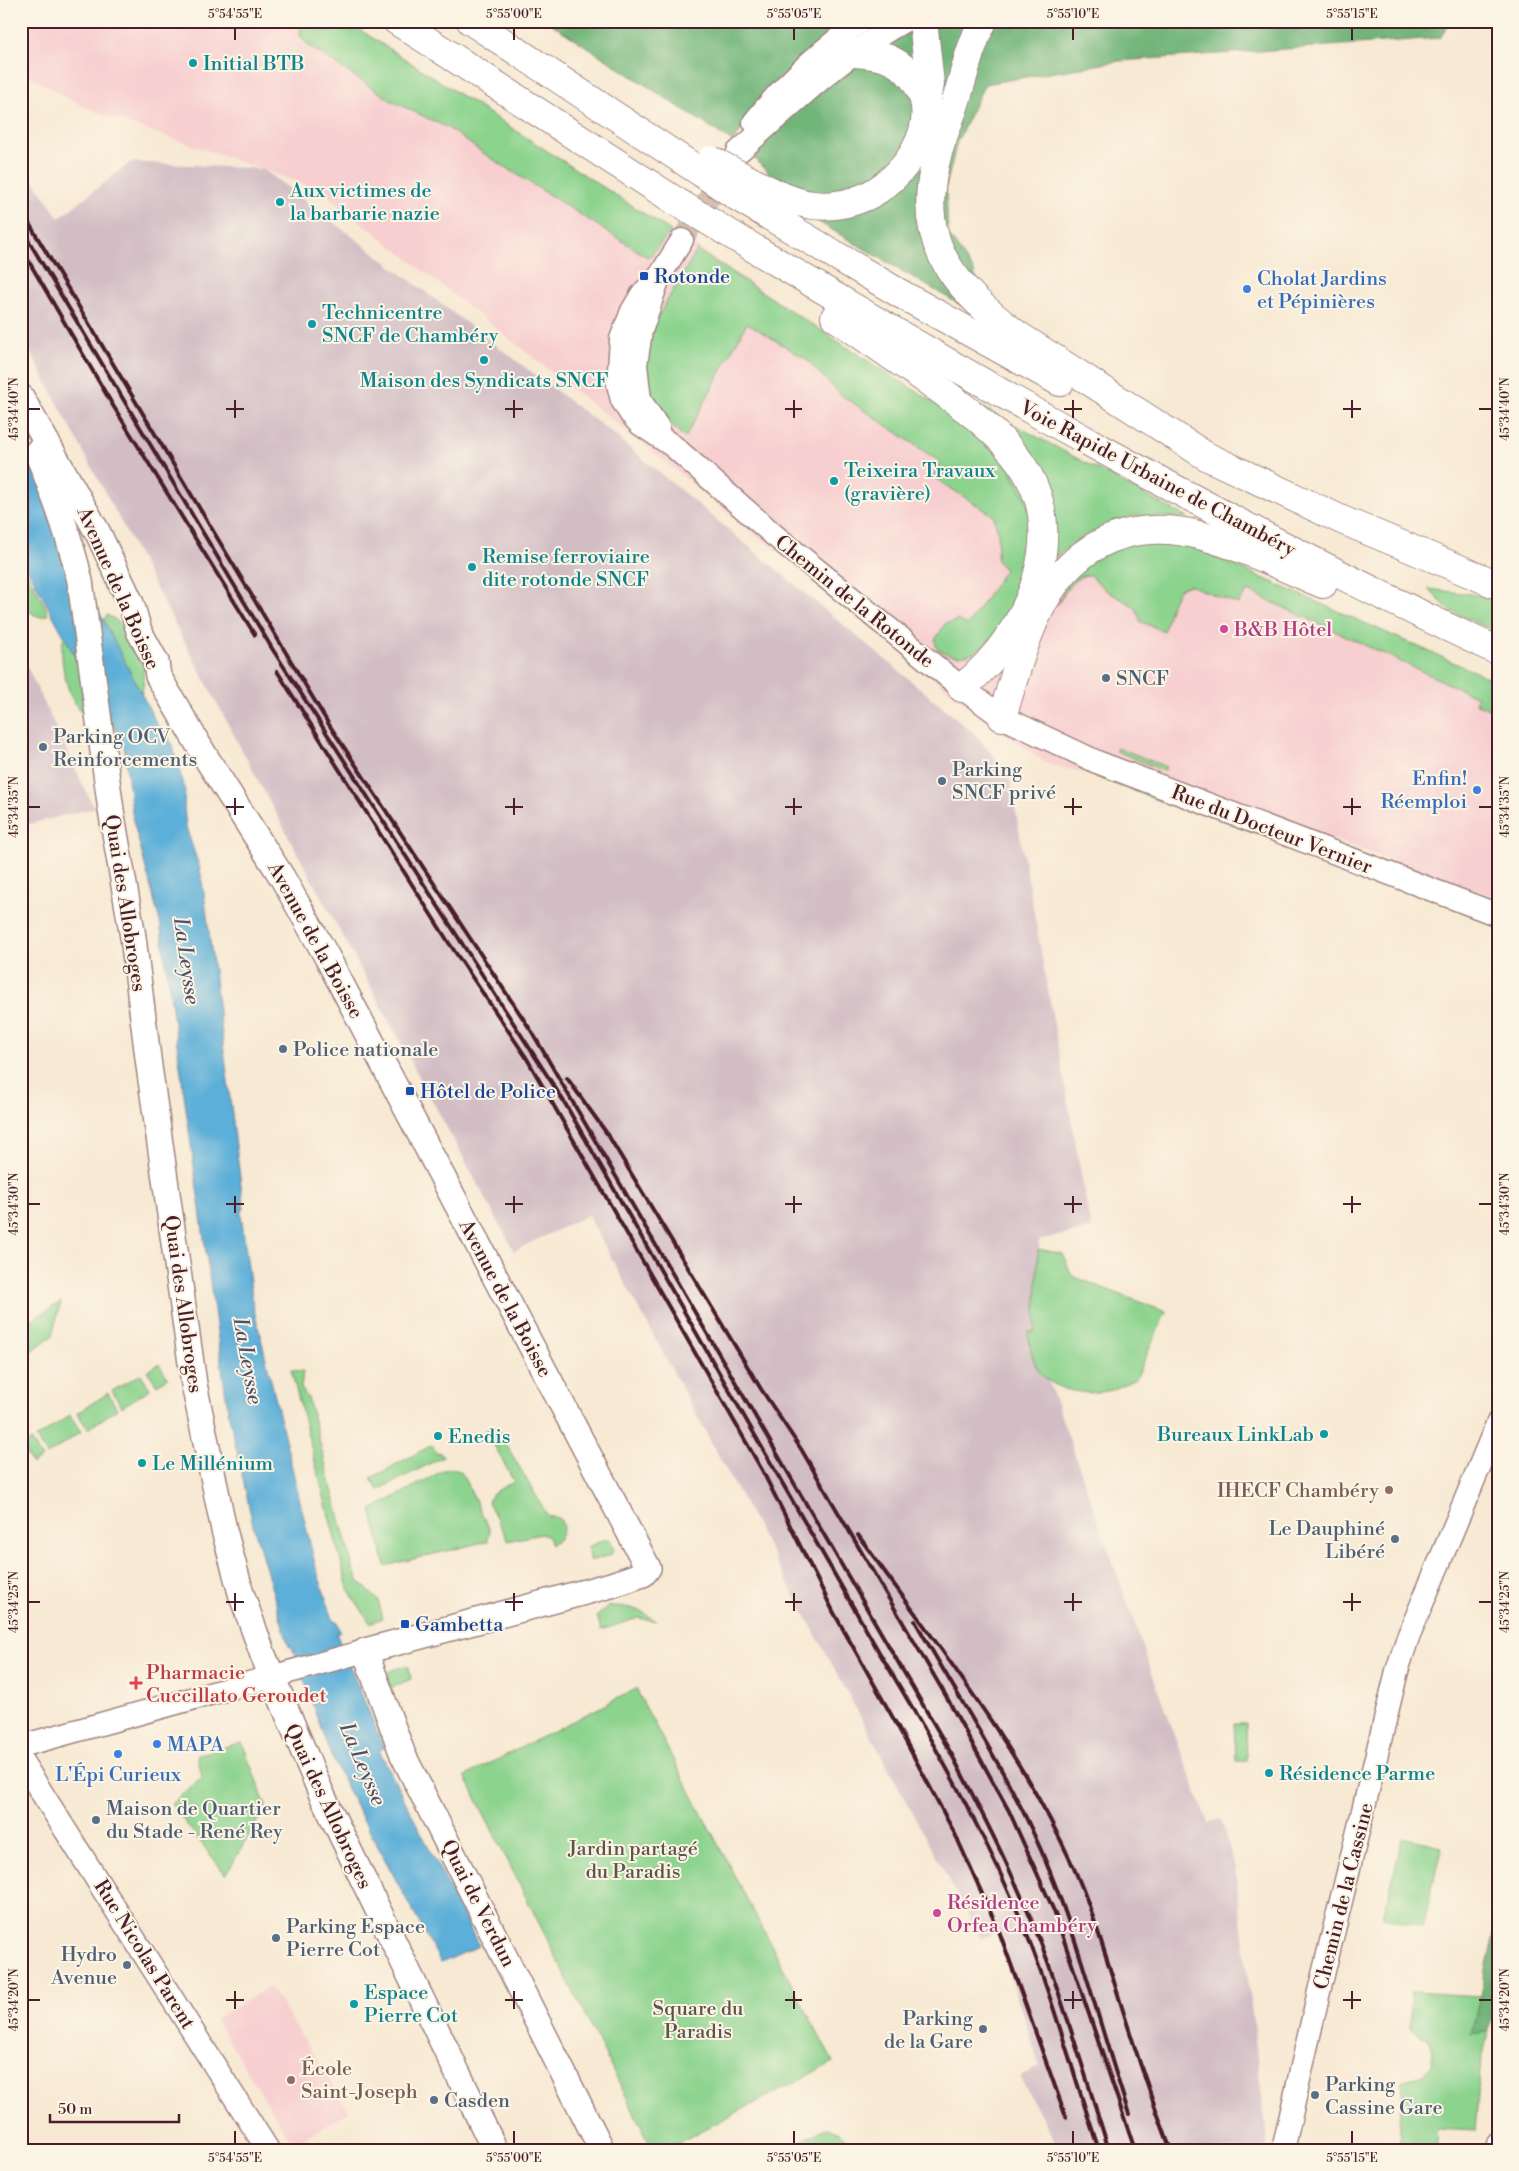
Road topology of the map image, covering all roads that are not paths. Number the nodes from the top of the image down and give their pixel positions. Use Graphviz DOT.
graph roads {
  1 [pos="398,21"];
  2 [pos="471,21"];
  3 [pos="862,21"];
  4 [pos="904,21"];
  5 [pos="923,21"];
  6 [pos="964,21"];
  7 [pos="984,21"];
  8 [pos="969,50"];
  9 [pos="854,53"];
  10 [pos="926,112"];
  11 [pos="743,188"];
  12 [pos="720,228"];
  13 [pos="682,240"];
  14 [pos="659,277"];
  15 [pos="21,397"];
  16 [pos="21,415"];
  17 [pos="672,446"];
  18 [pos="1206,456"];
  19 [pos="1498,585"];
  20 [pos="1498,652"];
  21 [pos="962,688"];
  22 [pos="1002,717"];
  23 [pos="1048,741"];
  24 [pos="1498,915"];
  25 [pos="1498,1422"];
  26 [pos="355,1654"];
  27 [pos="272,1678"];
  28 [pos="21,1746"];
  29 [pos="21,1760"];
  30 [pos="1498,2144"];
  31 [pos="268,2150"];
  32 [pos="495,2150"];
  33 [pos="602,2150"];
  34 [pos="1283,2150"];
  35 [pos="1497,2150"];
  1 -- 12 [label="highway, bridge"];
  2 -- 11 [label="highway, bridge"];
  3 -- 9 [label="main road"];
  4 -- 9 [label="main road"];
  5 -- 10 [label="highway"];
  6 -- 8 [label="highway"];
  7 -- 8 [label="highway"];
  8 -- 18 [label="highway"];
  9 -- 10 [label="highway"];
  10 -- 11 [label="highway"];
  11 -- 18 [label="highway, Voie Rapide Urbaine de Chambéry"];
  12 -- 20 [label="highway, Voie Rapide Urbaine de Chambéry"];
  12 -- 21 [label="highway"];
  13 -- 14 [label="main road"];
  14 -- 17 [label="main road, Chemin de la Rotonde"];
  14 -- 17 [label="main road, Chemin de la Rotonde"];
  15 -- 26 [label="main road, Avenue de la Boisse"];
  16 -- 27 [label="main road, Quai des Allobroges"];
  17 -- 21 [label="main road, Chemin de la Rotonde"];
  18 -- 19 [label="highway"];
  20 -- 22 [label="highway"];
  21 -- 22 [label="main road, Chemin de la Rotonde"];
  22 -- 23 [label="main road, Chemin de la Rotonde"];
  23 -- 24 [label="main road, Rue du Docteur Vernier"];
  25 -- 34 [label="main road, Chemin de la Cassine"];
  26 -- 27 [label="main road"];
  26 -- 33 [label="main road, Quai de Verdun"];
  27 -- 28 [label="main road"];
  27 -- 32 [label="main road, Quai des Allobroges"];
  29 -- 31 [label="main road, Rue Nicolas Parent"];
  30 -- 35 [label="main road"];
}
